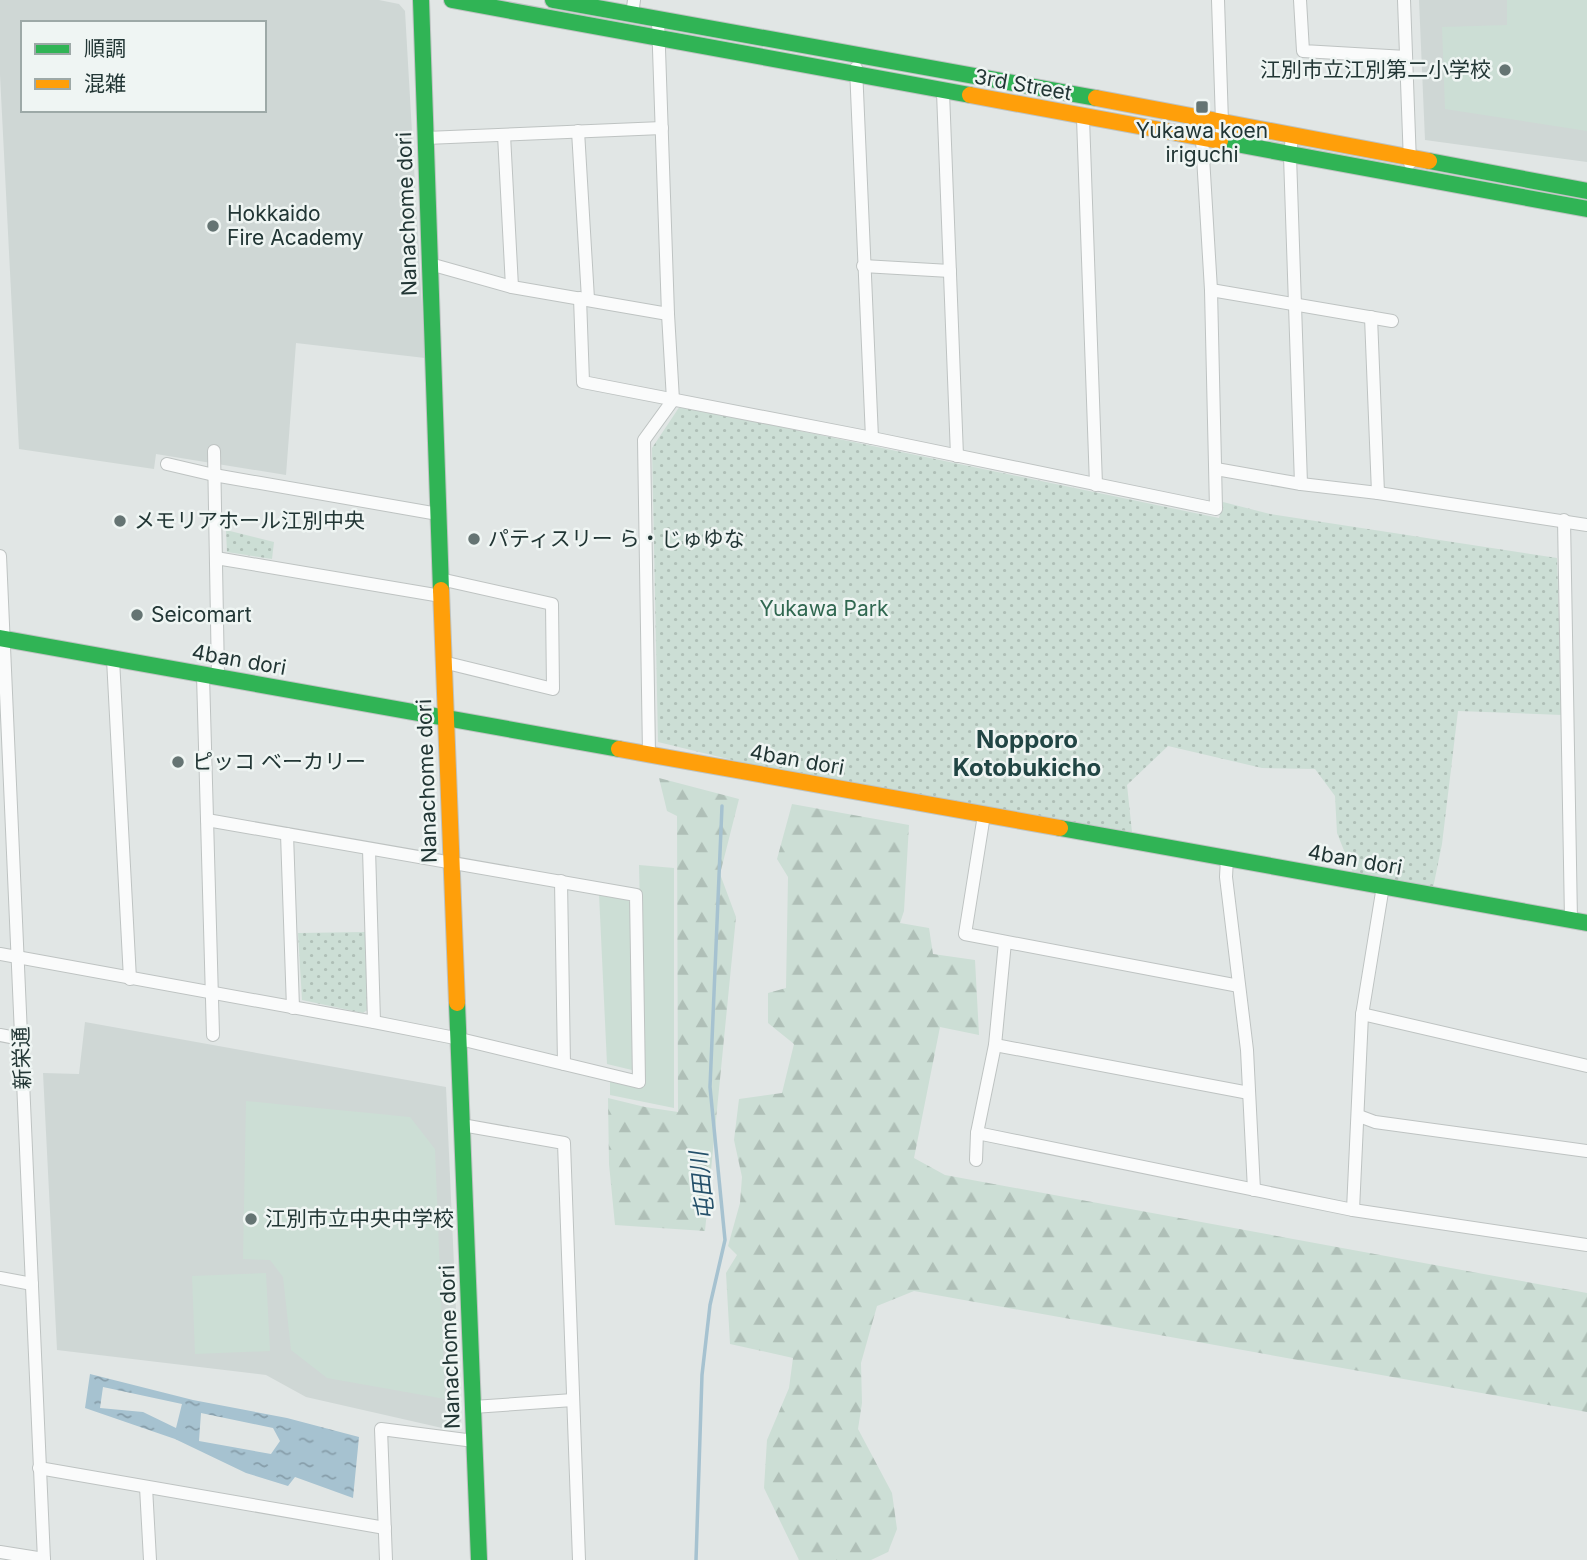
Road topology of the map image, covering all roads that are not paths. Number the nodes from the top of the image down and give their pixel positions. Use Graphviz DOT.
graph roads {
  1 [pos="421,0"];
  2 [pos="452,0"];
  3 [pos="553,0"];
  4 [pos="1218,0"];
  5 [pos="1300,0"];
  6 [pos="1404,0"];
  7 [pos="633,7"];
  8 [pos="658,20"];
  9 [pos="659,39"];
  10 [pos="855,57"];
  11 [pos="1406,57"];
  12 [pos="856,75"];
  13 [pos="943,92"];
  14 [pos="1083,118"];
  15 [pos="1205,119"];
  16 [pos="1222,122"];
  17 [pos="662,128"];
  18 [pos="578,131"];
  19 [pos="504,135"];
  20 [pos="1292,136"];
  21 [pos="426,138"];
  22 [pos="1202,140"];
  23 [pos="1221,143"];
  24 [pos="1290,156"];
  25 [pos="1410,159"];
  26 [pos="1409,177"];
  27 [pos="1587,191"];
  28 [pos="1587,209"];
  29 [pos="430,264"];
  30 [pos="863,266"];
  31 [pos="950,271"];
  32 [pos="512,288"];
  33 [pos="1211,290"];
  34 [pos="584,299"];
  35 [pos="1294,304"];
  36 [pos="668,314"];
  37 [pos="1371,317"];
  38 [pos="1392,321"];
  39 [pos="673,400"];
  40 [pos="872,438"];
  41 [pos="214,451"];
  42 [pos="957,456"];
  43 [pos="167,464"];
  44 [pos="1216,469"];
  45 [pos="214,475"];
  46 [pos="1301,484"];
  47 [pos="1096,485"];
  48 [pos="1378,493"];
  49 [pos="438,514"];
  50 [pos="1564,520"];
  51 [pos="1587,524"];
  52 [pos="0,556"];
  53 [pos="216,558"];
  54 [pos="441,587"];
  55 [pos="2,638"];
  56 [pos="113,659"];
  57 [pos="443,662"];
  58 [pos="211,676"];
  59 [pos="445,718"];
  60 [pos="4,730"];
  61 [pos="649,754"];
  62 [pos="984,814"];
  63 [pos="207,820"];
  64 [pos="287,834"];
  65 [pos="369,849"];
  66 [pos="1227,858"];
  67 [pos="451,863"];
  68 [pos="561,881"];
  69 [pos="1383,886"];
  70 [pos="1579,921"];
  71 [pos="1005,942"];
  72 [pos="0,954"];
  73 [pos="18,957"];
  74 [pos="130,978"];
  75 [pos="1239,986"];
  76 [pos="211,993"];
  77 [pos="293,1009"];
  78 [pos="1362,1014"];
  79 [pos="374,1022"];
  80 [pos="0,1035"];
  81 [pos="213,1035"];
  82 [pos="21,1039"];
  83 [pos="460,1039"];
  84 [pos="995,1045"];
  85 [pos="564,1064"];
  86 [pos="1587,1066"];
  87 [pos="1249,1093"];
  88 [pos="1359,1116"];
  89 [pos="462,1125"];
  90 [pos="977,1133"];
  91 [pos="1587,1151"];
  92 [pos="976,1160"];
  93 [pos="1254,1190"];
  94 [pos="1353,1210"];
  95 [pos="1587,1245"];
  96 [pos="0,1278"];
  97 [pos="32,1284"];
  98 [pos="573,1401"];
  99 [pos="473,1406"];
  100 [pos="474,1441"];
  101 [pos="39,1468"];
  102 [pos="146,1487"];
  103 [pos="384,1528"];
  104 [pos="0,1552"];
  105 [pos="44,1560"];
  106 [pos="150,1560"];
  107 [pos="386,1560"];
  108 [pos="479,1560"];
  109 [pos="579,1560"];
  1 -- 21 [label="street, Nanachome dori"];
  2 -- 9 [label="street, 3rd Street"];
  3 -- 7 [label="street, 3rd Street"];
  4 -- 16 [label="street"];
  5 -- 11 [label="street"];
  6 -- 11 [label="street"];
  7 -- 8 [label="street, 3rd Street"];
  8 -- 9 [label="street"];
  8 -- 10 [label="street, 3rd Street"];
  9 -- 12 [label="street, 3rd Street"];
  9 -- 17 [label="street"];
  10 -- 12 [label="street"];
  10 -- 15 [label="street, 3rd Street"];
  11 -- 25 [label="street"];
  12 -- 13 [label="street, 3rd Street"];
  12 -- 30 [label="street"];
  13 -- 14 [label="street, 3rd Street"];
  13 -- 31 [label="street"];
  14 -- 22 [label="street, 3rd Street"];
  14 -- 47 [label="street"];
  15 -- 16 [label="street, 3rd Street"];
  15 -- 22 [label="street"];
  16 -- 20 [label="street, 3rd Street"];
  16 -- 23 [label="street"];
  17 -- 18 [label="street"];
  17 -- 36 [label="street"];
  18 -- 19 [label="street"];
  18 -- 34 [label="street"];
  19 -- 21 [label="street"];
  19 -- 32 [label="street"];
  20 -- 24 [label="street"];
  20 -- 25 [label="street, 3rd Street"];
  21 -- 29 [label="street, Nanachome dori"];
  22 -- 23 [label="street, 3rd Street"];
  22 -- 33 [label="street"];
  23 -- 24 [label="street, 3rd Street"];
  24 -- 26 [label="street, 3rd Street"];
  24 -- 35 [label="street"];
  25 -- 26 [label="street"];
  25 -- 27 [label="street, 3rd Street"];
  26 -- 28 [label="street, 3rd Street"];
  29 -- 32 [label="street"];
  29 -- 49 [label="street, Nanachome dori"];
  30 -- 31 [label="street"];
  30 -- 40 [label="street"];
  31 -- 42 [label="street"];
  32 -- 34 [label="street"];
  33 -- 35 [label="street"];
  33 -- 44 [label="street"];
  34 -- 36 [label="street"];
  34 -- 39 [label="street"];
  35 -- 37 [label="street"];
  35 -- 46 [label="street"];
  36 -- 39 [label="street"];
  37 -- 38 [label="street"];
  37 -- 48 [label="street"];
  39 -- 40 [label="street"];
  39 -- 61 [label="street"];
  40 -- 42 [label="street"];
  41 -- 45 [label="street"];
  42 -- 47 [label="street"];
  43 -- 45 [label="street"];
  44 -- 46 [label="street"];
  44 -- 47 [label="street"];
  45 -- 49 [label="street"];
  45 -- 53 [label="street"];
  46 -- 48 [label="street"];
  48 -- 50 [label="street"];
  49 -- 54 [label="street, Nanachome dori"];
  50 -- 51 [label="street"];
  50 -- 70 [label="street"];
  52 -- 55 [label="street, 新栄通"];
  53 -- 54 [label="street"];
  53 -- 58 [label="street"];
  54 -- 57 [label="street, Nanachome dori"];
  54 -- 57 [label="street"];
  55 -- 56 [label="street, 4ban dori"];
  55 -- 60 [label="street, 新栄通"];
  56 -- 58 [label="street, 4ban dori"];
  56 -- 74 [label="street"];
  57 -- 59 [label="street, Nanachome dori"];
  58 -- 59 [label="street, 4ban dori"];
  58 -- 63 [label="street"];
  59 -- 61 [label="street, 4ban dori"];
  59 -- 67 [label="street, Nanachome dori"];
  60 -- 73 [label="street, 新栄通"];
  61 -- 62 [label="street, 4ban dori"];
  62 -- 66 [label="street, 4ban dori"];
  62 -- 71 [label="street"];
  63 -- 64 [label="street"];
  63 -- 76 [label="street"];
  64 -- 65 [label="street"];
  64 -- 77 [label="street"];
  65 -- 67 [label="street"];
  65 -- 79 [label="street"];
  66 -- 69 [label="street, 4ban dori"];
  66 -- 75 [label="street"];
  67 -- 68 [label="street"];
  67 -- 83 [label="street, Nanachome dori"];
  68 -- 85 [label="street"];
  68 -- 85 [label="street"];
  69 -- 70 [label="street, 4ban dori"];
  69 -- 78 [label="street"];
  71 -- 75 [label="street"];
  71 -- 84 [label="street"];
  72 -- 73 [label="street"];
  73 -- 74 [label="street"];
  73 -- 82 [label="street, 新栄通"];
  74 -- 76 [label="street"];
  75 -- 87 [label="street"];
  76 -- 77 [label="street"];
  76 -- 81 [label="street"];
  77 -- 79 [label="street"];
  78 -- 86 [label="street"];
  78 -- 88 [label="street"];
  79 -- 83 [label="street"];
  80 -- 82 [label="street"];
  82 -- 97 [label="street, 新栄通"];
  83 -- 85 [label="street"];
  83 -- 89 [label="street, Nanachome dori"];
  84 -- 87 [label="street"];
  84 -- 90 [label="street"];
  87 -- 93 [label="street"];
  88 -- 91 [label="street"];
  88 -- 94 [label="street"];
  89 -- 98 [label="street"];
  89 -- 99 [label="street, Nanachome dori"];
  90 -- 92 [label="street"];
  90 -- 93 [label="street"];
  93 -- 94 [label="street"];
  94 -- 95 [label="street"];
  96 -- 97 [label="street"];
  97 -- 101 [label="street, 新栄通"];
  98 -- 99 [label="street"];
  98 -- 109 [label="street"];
  99 -- 100 [label="street, Nanachome dori"];
  100 -- 103 [label="street"];
  100 -- 108 [label="street, Nanachome dori"];
  101 -- 102 [label="street"];
  101 -- 105 [label="street, 新栄通"];
  102 -- 103 [label="street"];
  102 -- 106 [label="street"];
  103 -- 107 [label="street"];
  104 -- 105 [label="street"];
}
